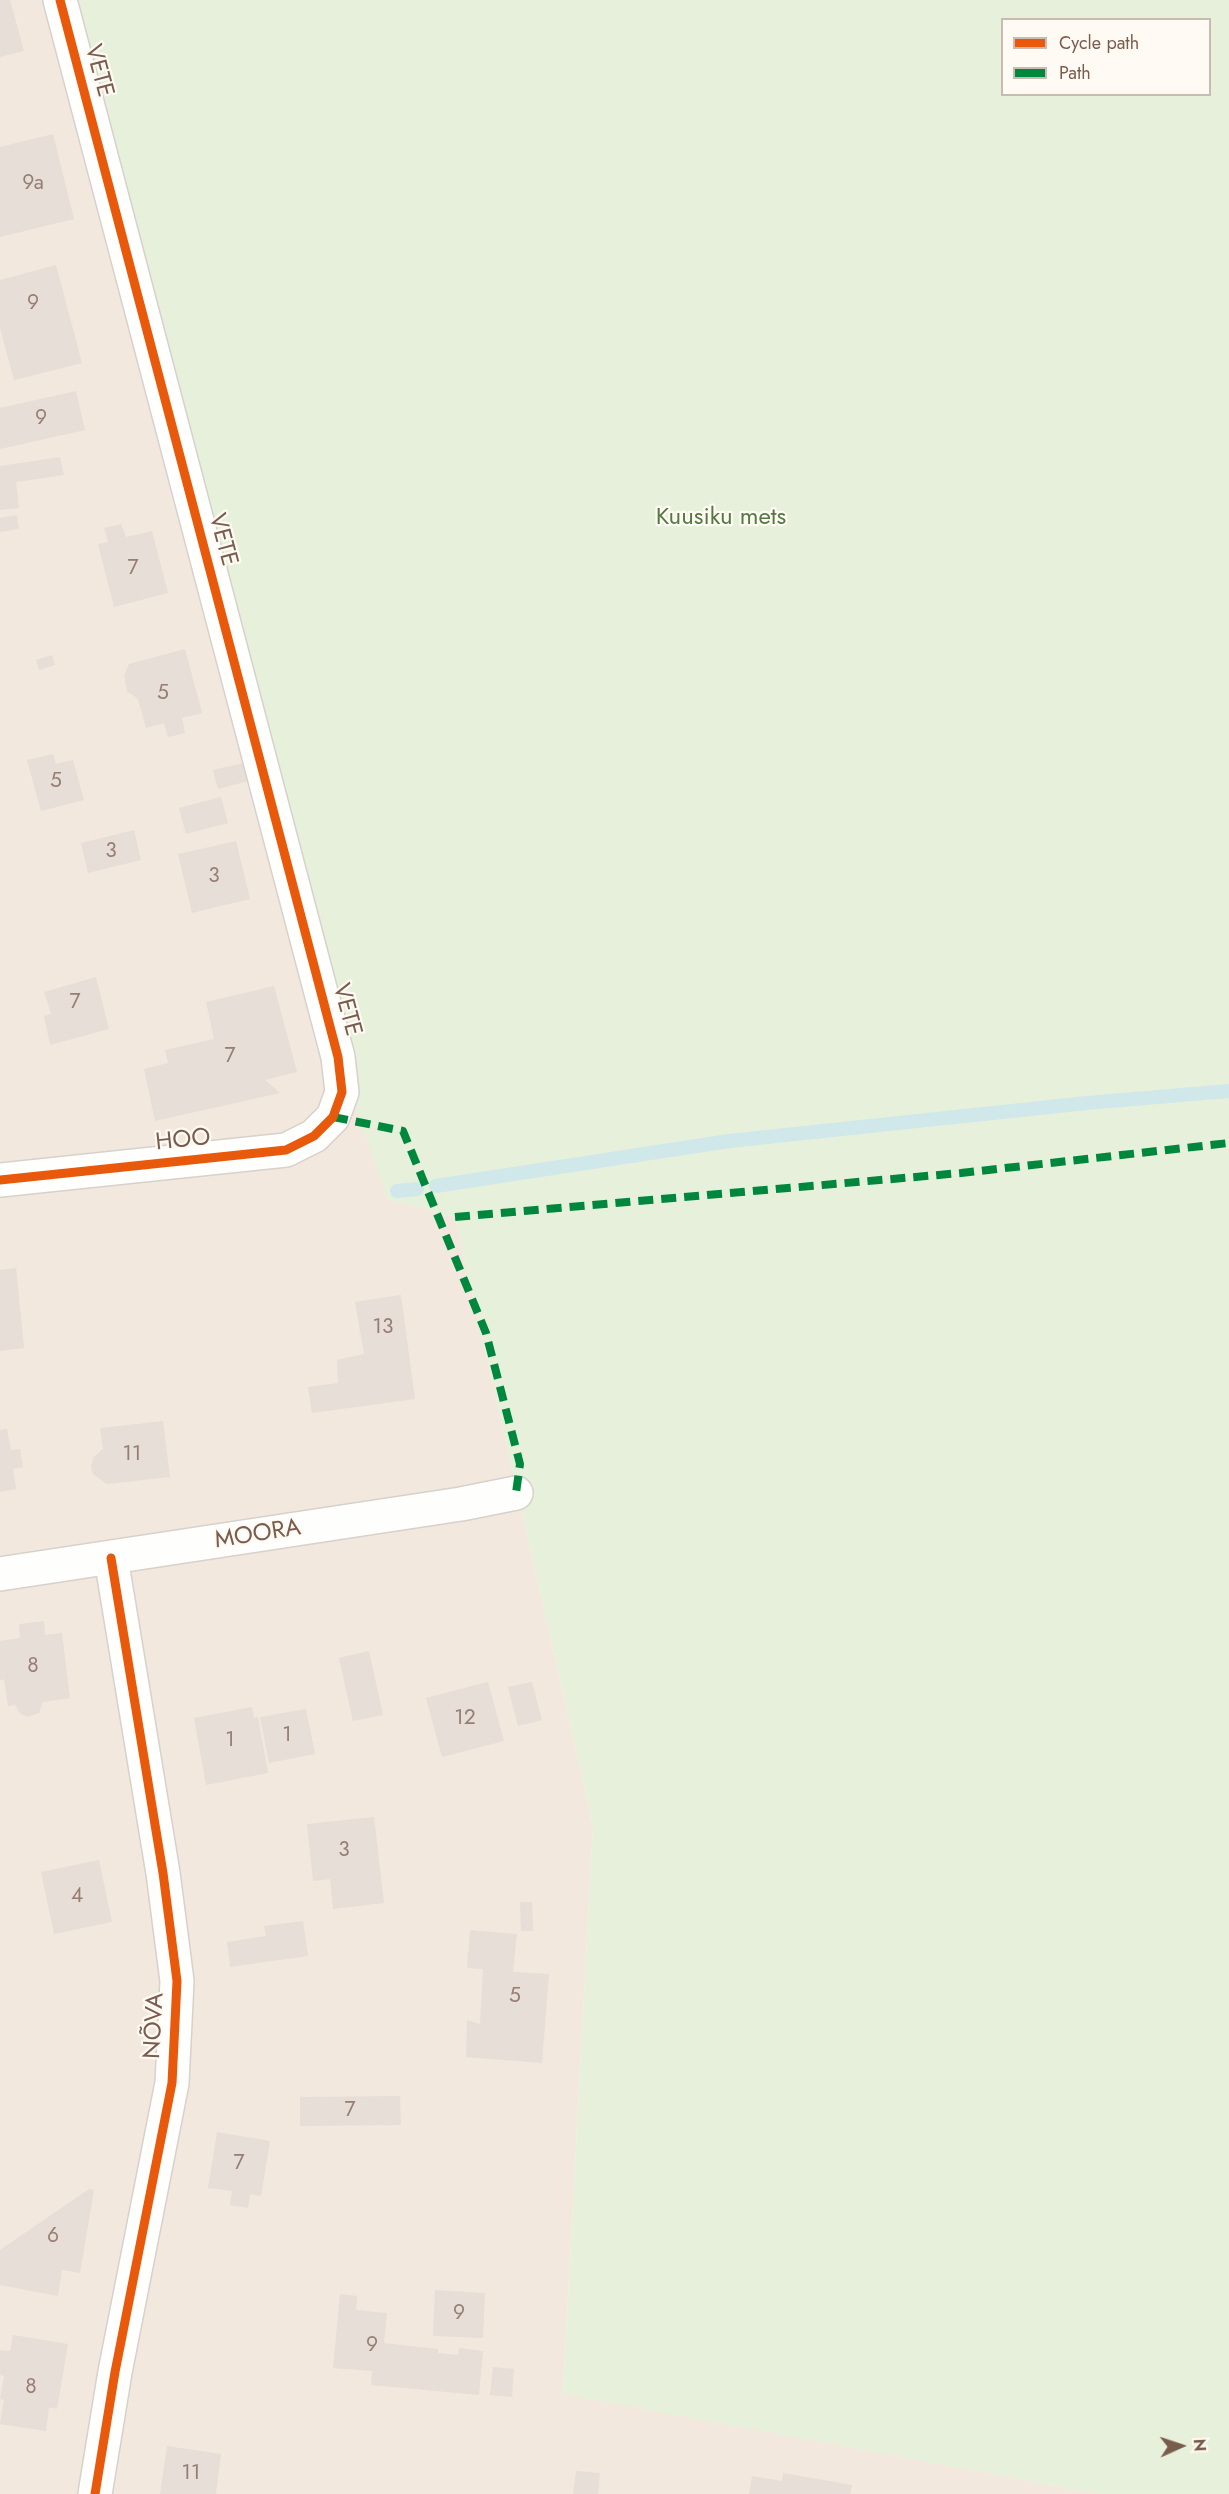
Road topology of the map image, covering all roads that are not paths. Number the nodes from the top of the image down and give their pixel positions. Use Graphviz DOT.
graph roads {
  1 [pos="60,0"];
  2 [pos="342,1092"];
  3 [pos="0,1180"];
  4 [pos="516,1493"];
  5 [pos="111,1558"];
  6 [pos="0,1574"];
  7 [pos="95,2494"];
  1 -- 2 [label="street, VETE"];
  2 -- 3 [label="street, HOO"];
  4 -- 5 [label="street, MOORA"];
  5 -- 6 [label="street, MOORA"];
  5 -- 7 [label="street, NÕVA"];
}
